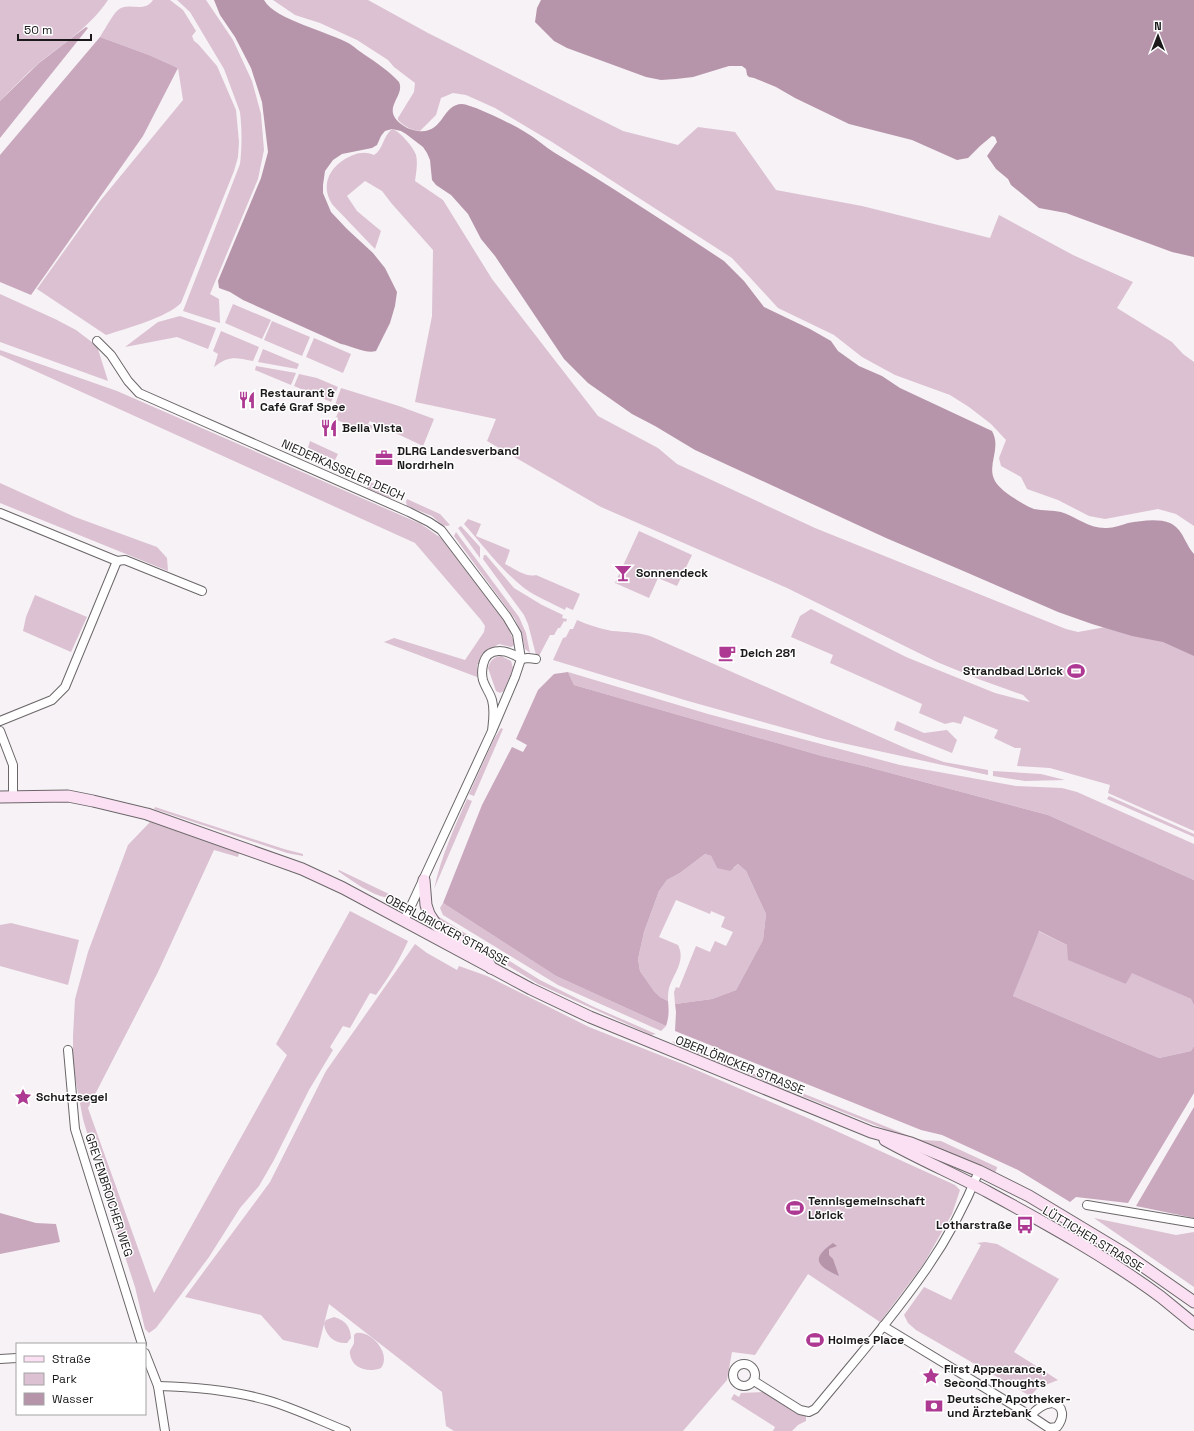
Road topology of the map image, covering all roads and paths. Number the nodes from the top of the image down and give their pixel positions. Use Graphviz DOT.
graph roads {
  1 [pos="97,341"];
  2 [pos="0,513"];
  3 [pos="117,561"];
  4 [pos="202,591"];
  5 [pos="520,659"];
  6 [pos="536,659"];
  7 [pos="0,721"];
  8 [pos="0,731"];
  9 [pos="492,731"];
  10 [pos="13,796"];
  11 [pos="0,797"];
  12 [pos="424,880"];
  13 [pos="404,921"];
  14 [pos="491,968"];
  15 [pos="68,1050"];
  16 [pos="871,1132"];
  17 [pos="979,1171"];
  18 [pos="974,1185"];
  19 [pos="1087,1205"];
  20 [pos="1194,1223"];
  21 [pos="1194,1302"];
  22 [pos="1194,1324"];
  23 [pos="883,1326"];
  24 [pos="142,1343"];
  25 [pos="146,1356"];
  26 [pos="16,1358"];
  27 [pos="0,1359"];
  28 [pos="754,1381"];
  29 [pos="158,1386"];
  30 [pos="1031,1416"];
  31 [pos="165,1431"];
  32 [pos="346,1431"];
  1 -- 5 [label="street, NIEDERKASSELER DEICH"];
  2 -- 3 [label="street"];
  3 -- 4 [label="street"];
  3 -- 7 [label="street"];
  5 -- 6 [label="street"];
  5 -- 9 [label="street"];
  5 -- 9 [label="street"];
  8 -- 10 [label="street"];
  9 -- 12 [label="street"];
  10 -- 11 [label="main road, OBERLÖRICKER STRASSE"];
  10 -- 13 [label="main road, OBERLÖRICKER STRASSE"];
  12 -- 13 [label="street"];
  12 -- 14 [label="main road"];
  13 -- 14 [label="main road, OBERLÖRICKER STRASSE"];
  14 -- 16 [label="main road, OBERLÖRICKER STRASSE"];
  15 -- 24 [label="street, GREVENBROICHER WEG"];
  16 -- 17 [label="main road, OBERLÖRICKER STRASSE"];
  16 -- 18 [label="main road, OBERLÖRICKER STRASSE"];
  17 -- 18 [label="street"];
  17 -- 21 [label="main road, LÜTTICHER STRASSE"];
  18 -- 22 [label="main road, LÜTTICHER STRASSE"];
  18 -- 23 [label="street"];
  19 -- 20 [label="street"];
  23 -- 28 [label="street"];
  23 -- 30 [label="street"];
  25 -- 29 [label="street"];
  26 -- 27 [label="street"];
  29 -- 31 [label="street"];
  29 -- 32 [label="street"];
}
